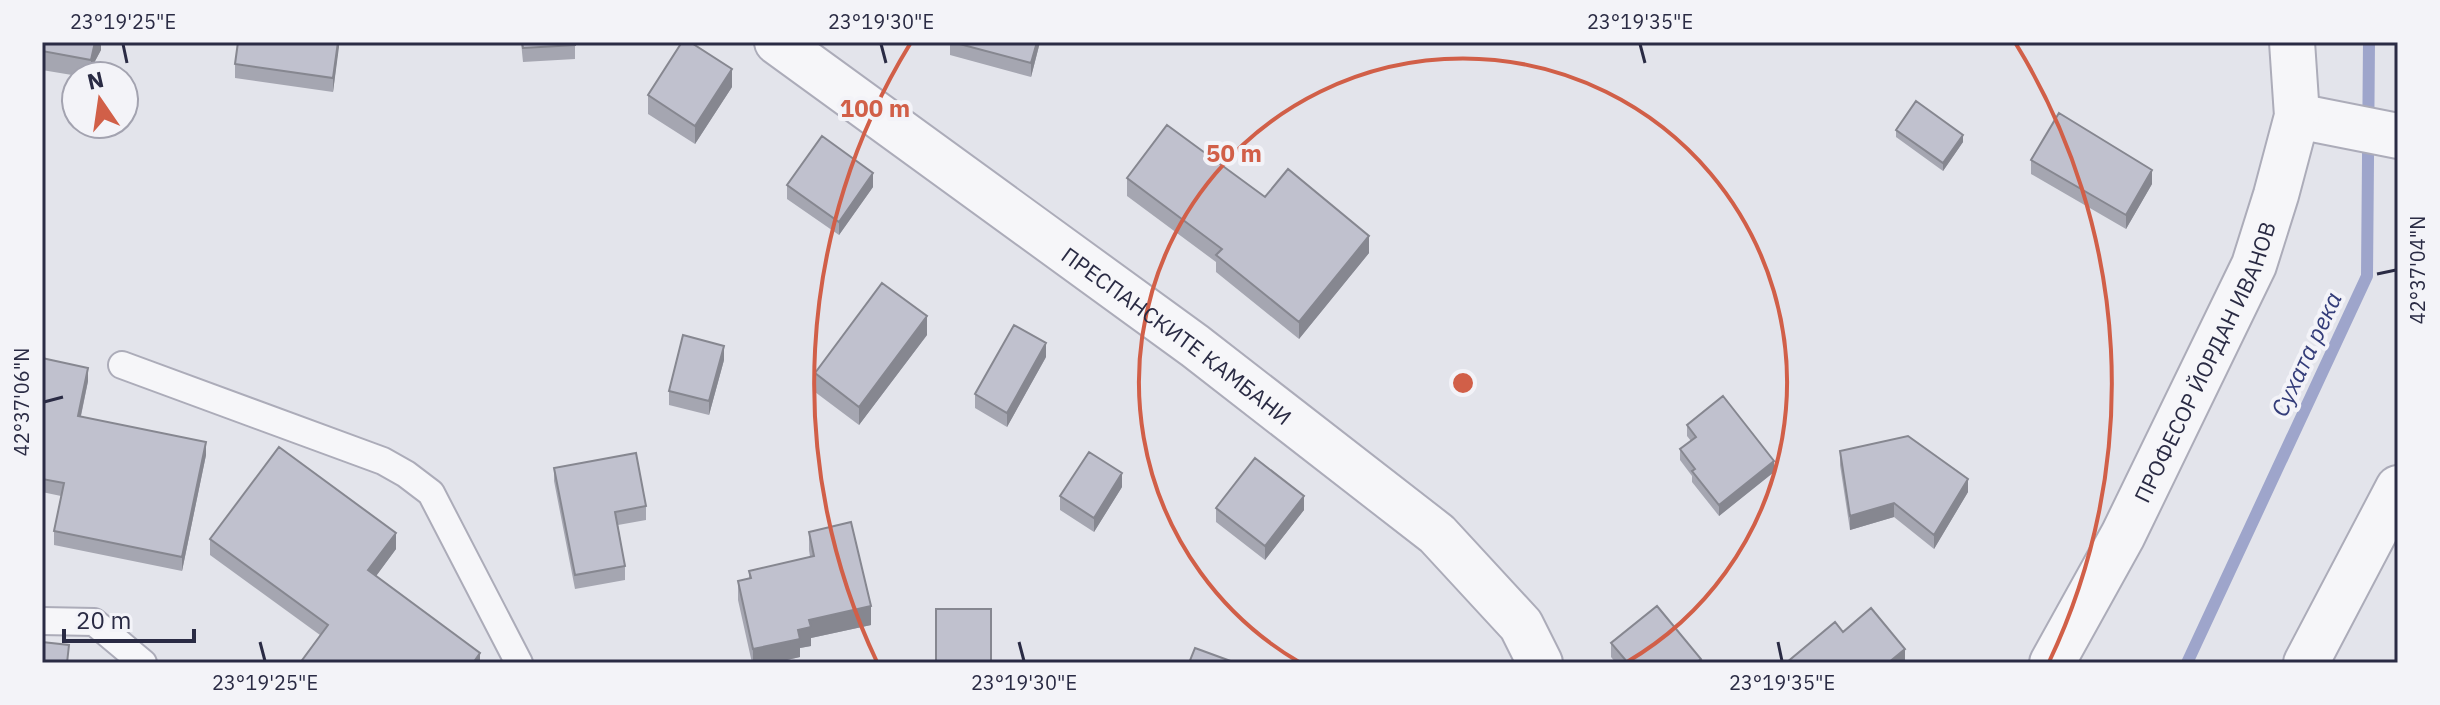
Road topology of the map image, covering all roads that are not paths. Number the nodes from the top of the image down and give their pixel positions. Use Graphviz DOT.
graph roads {
  1 [pos="777,42"];
  2 [pos="2292,42"];
  3 [pos="2297,116"];
  4 [pos="2398,136"];
  5 [pos="122,365"];
  6 [pos="2398,488"];
  7 [pos="42,621"];
  8 [pos="143,663"];
  9 [pos="519,663"];
  10 [pos="1540,663"];
  11 [pos="2052,663"];
  12 [pos="2306,663"];
  1 -- 10 [label="street, ПРЕСПАНСКИТЕ КАМБАНИ"];
  2 -- 3 [label="street, ПРОФЕСОР ЙОРДАН ИВАНОВ"];
  3 -- 4 [label="street"];
  3 -- 11 [label="street, ПРОФЕСОР ЙОРДАН ИВАНОВ"];
  5 -- 9 [label="lane"];
  6 -- 12 [label="street"];
  7 -- 8 [label="lane"];
}
